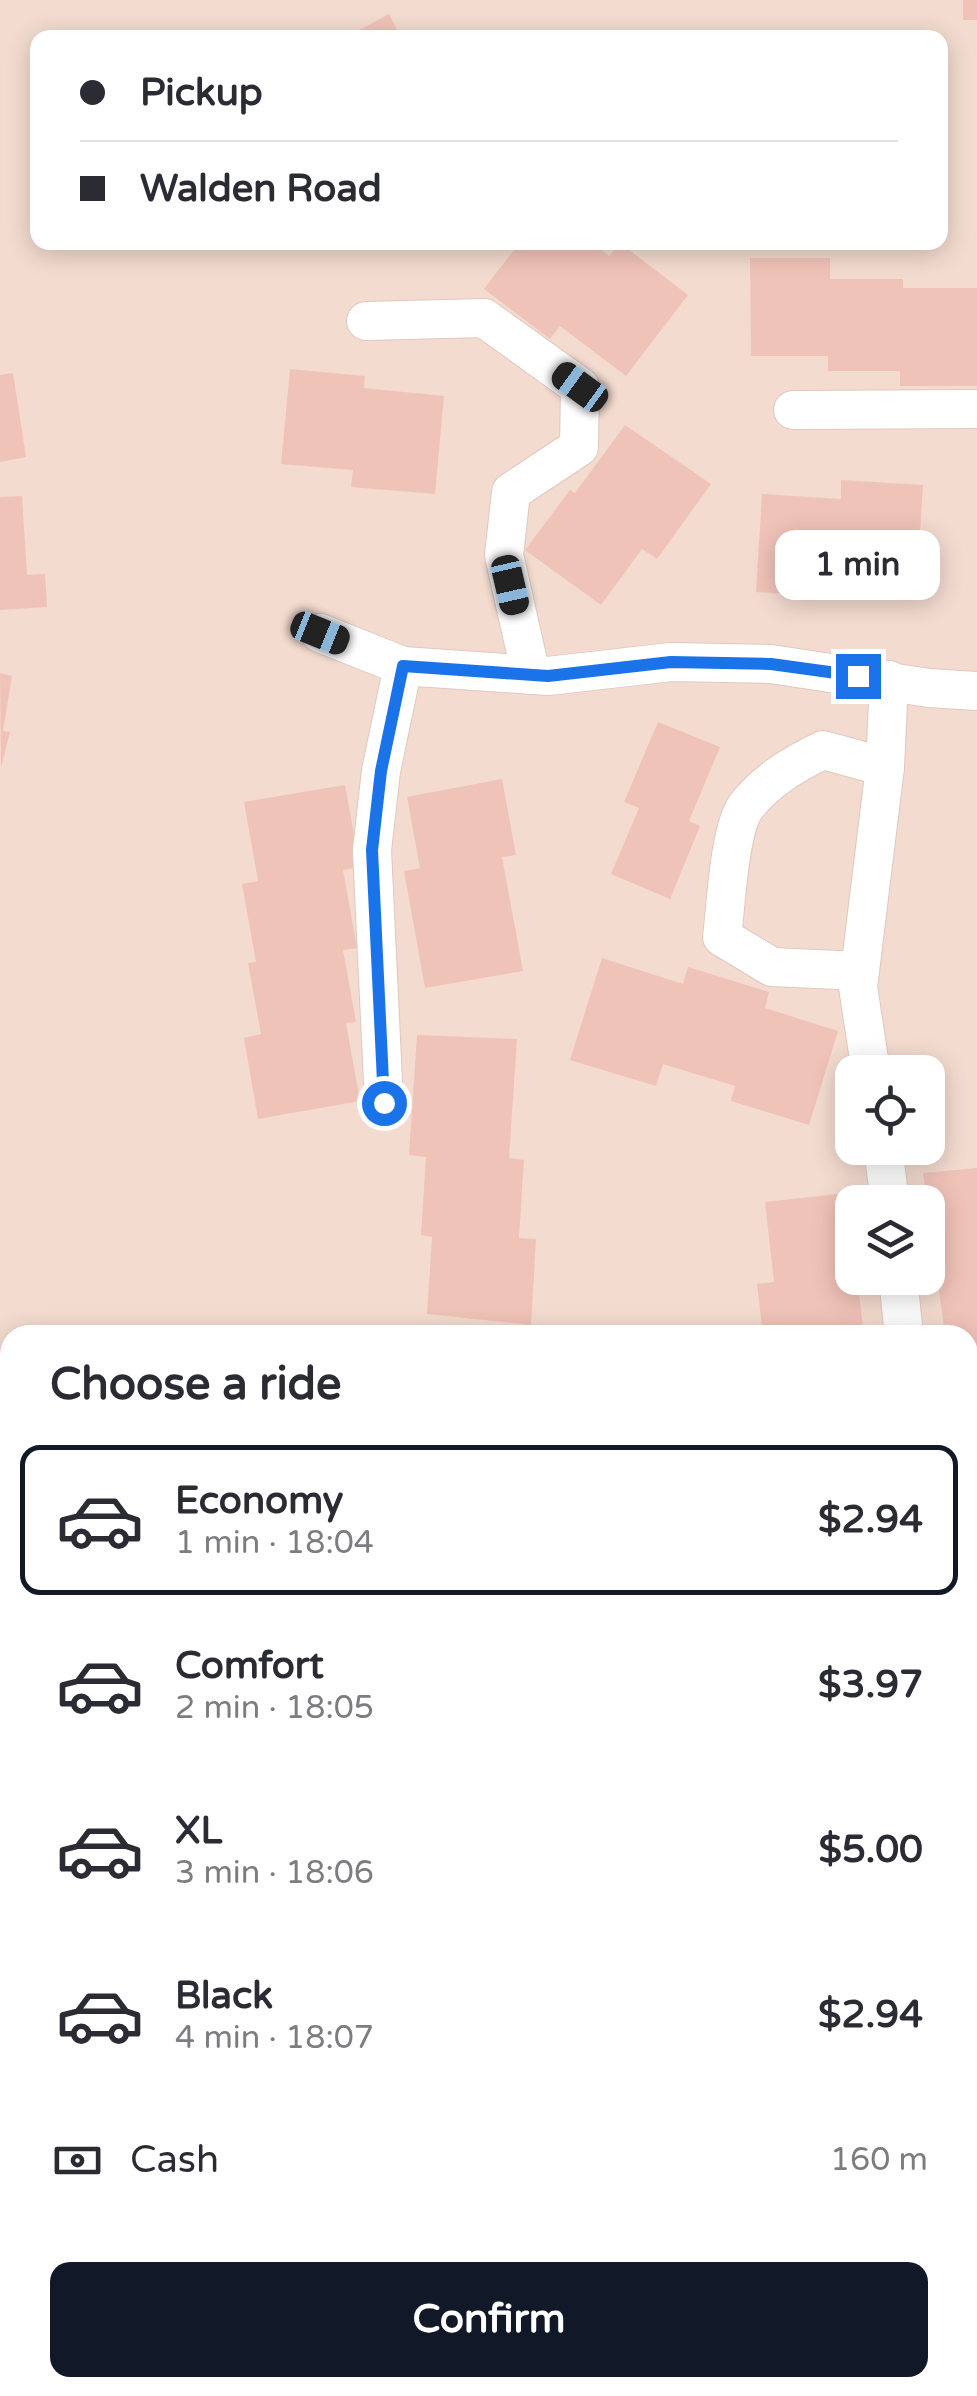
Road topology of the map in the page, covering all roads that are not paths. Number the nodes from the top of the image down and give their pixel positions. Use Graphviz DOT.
graph roads {
  1 [pos="366,322"];
  2 [pos="794,410"];
  3 [pos="977,410"];
  4 [pos="320,633"];
  5 [pos="403,666"];
  6 [pos="531,674"];
  7 [pos="889,680"];
  8 [pos="977,691"];
  9 [pos="885,767"];
  10 [pos="860,971"];
  11 [pos="868,1055"];
  12 [pos="384,1103"];
  13 [pos="900,1295"];
  14 [pos="903,1325"];
  1 -- 6 [label="street"];
  2 -- 3 [label="street"];
  4 -- 5 [label="street"];
  5 -- 6 [label="street"];
  5 -- 12 [label="street"];
  6 -- 7 [label="street"];
  7 -- 8 [label="street"];
  7 -- 9 [label="street"];
  9 -- 10 [label="street"];
  9 -- 10 [label="street"];
  10 -- 11 [label="street"];
  13 -- 14 [label="street"];
}
